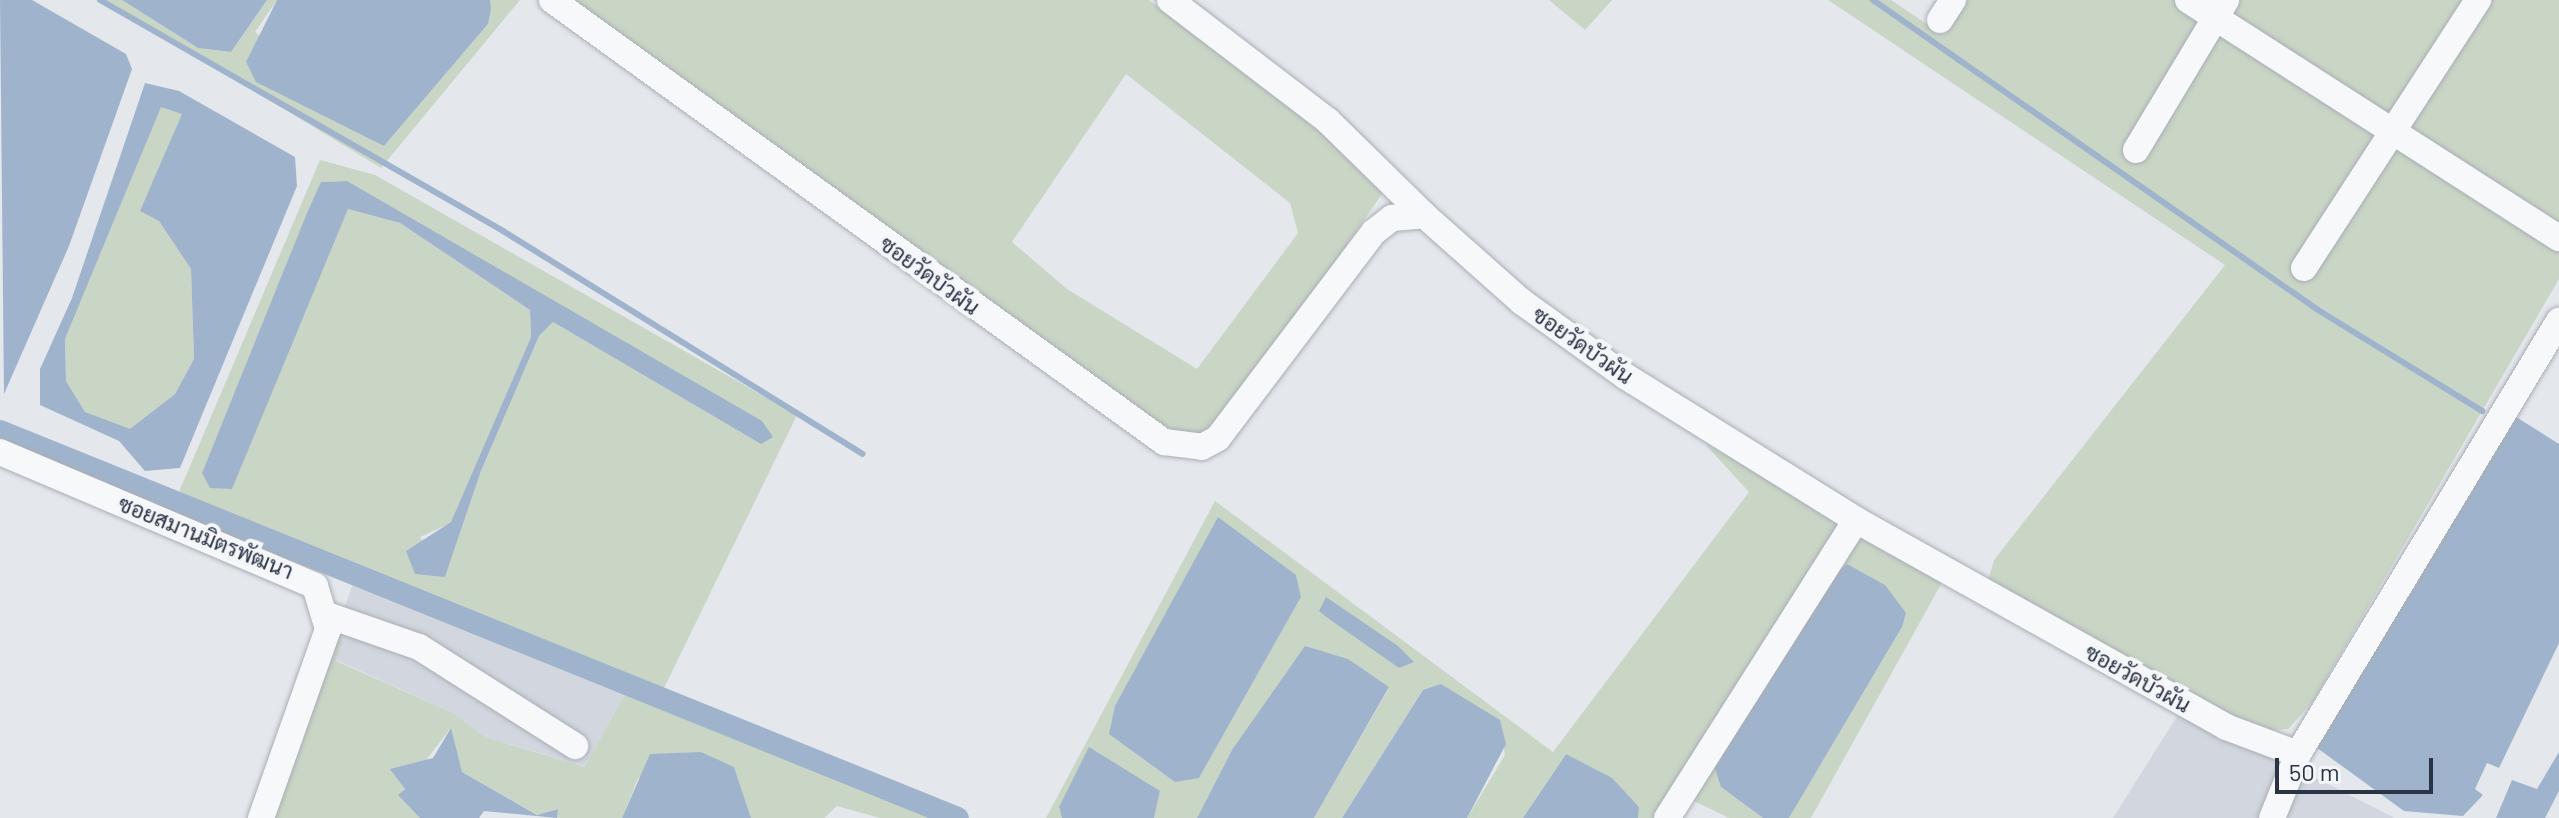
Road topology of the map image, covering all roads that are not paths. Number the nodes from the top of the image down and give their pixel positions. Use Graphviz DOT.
graph roads {
  1 [pos="552,0"];
  2 [pos="1170,0"];
  3 [pos="2188,0"];
  4 [pos="2478,0"];
  5 [pos="2221,9"];
  6 [pos="2393,131"];
  7 [pos="2136,150"];
  8 [pos="1424,215"];
  9 [pos="2559,238"];
  10 [pos="2304,268"];
  11 [pos="2559,321"];
  12 [pos="2551,350"];
  13 [pos="0,452"];
  14 [pos="1856,520"];
  15 [pos="330,616"];
  16 [pos="575,746"];
  17 [pos="2298,754"];
  18 [pos="261,818"];
  19 [pos="1667,818"];
  20 [pos="2272,818"];
  1 -- 8 [label="street, ซอยวัดบัวผัน"];
  2 -- 8 [label="street"];
  3 -- 5 [label="street"];
  4 -- 6 [label="street"];
  5 -- 6 [label="street"];
  5 -- 7 [label="street"];
  6 -- 9 [label="street"];
  6 -- 10 [label="street"];
  8 -- 14 [label="street, ซอยวัดบัวผัน"];
  11 -- 12 [label="street"];
  12 -- 17 [label="street"];
  13 -- 15 [label="street, ซอยสมานมิตรพัฒนา"];
  14 -- 17 [label="street, ซอยวัดบัวผัน"];
  14 -- 19 [label="street"];
  15 -- 16 [label="street"];
  15 -- 18 [label="street"];
  17 -- 20 [label="street"];
}
